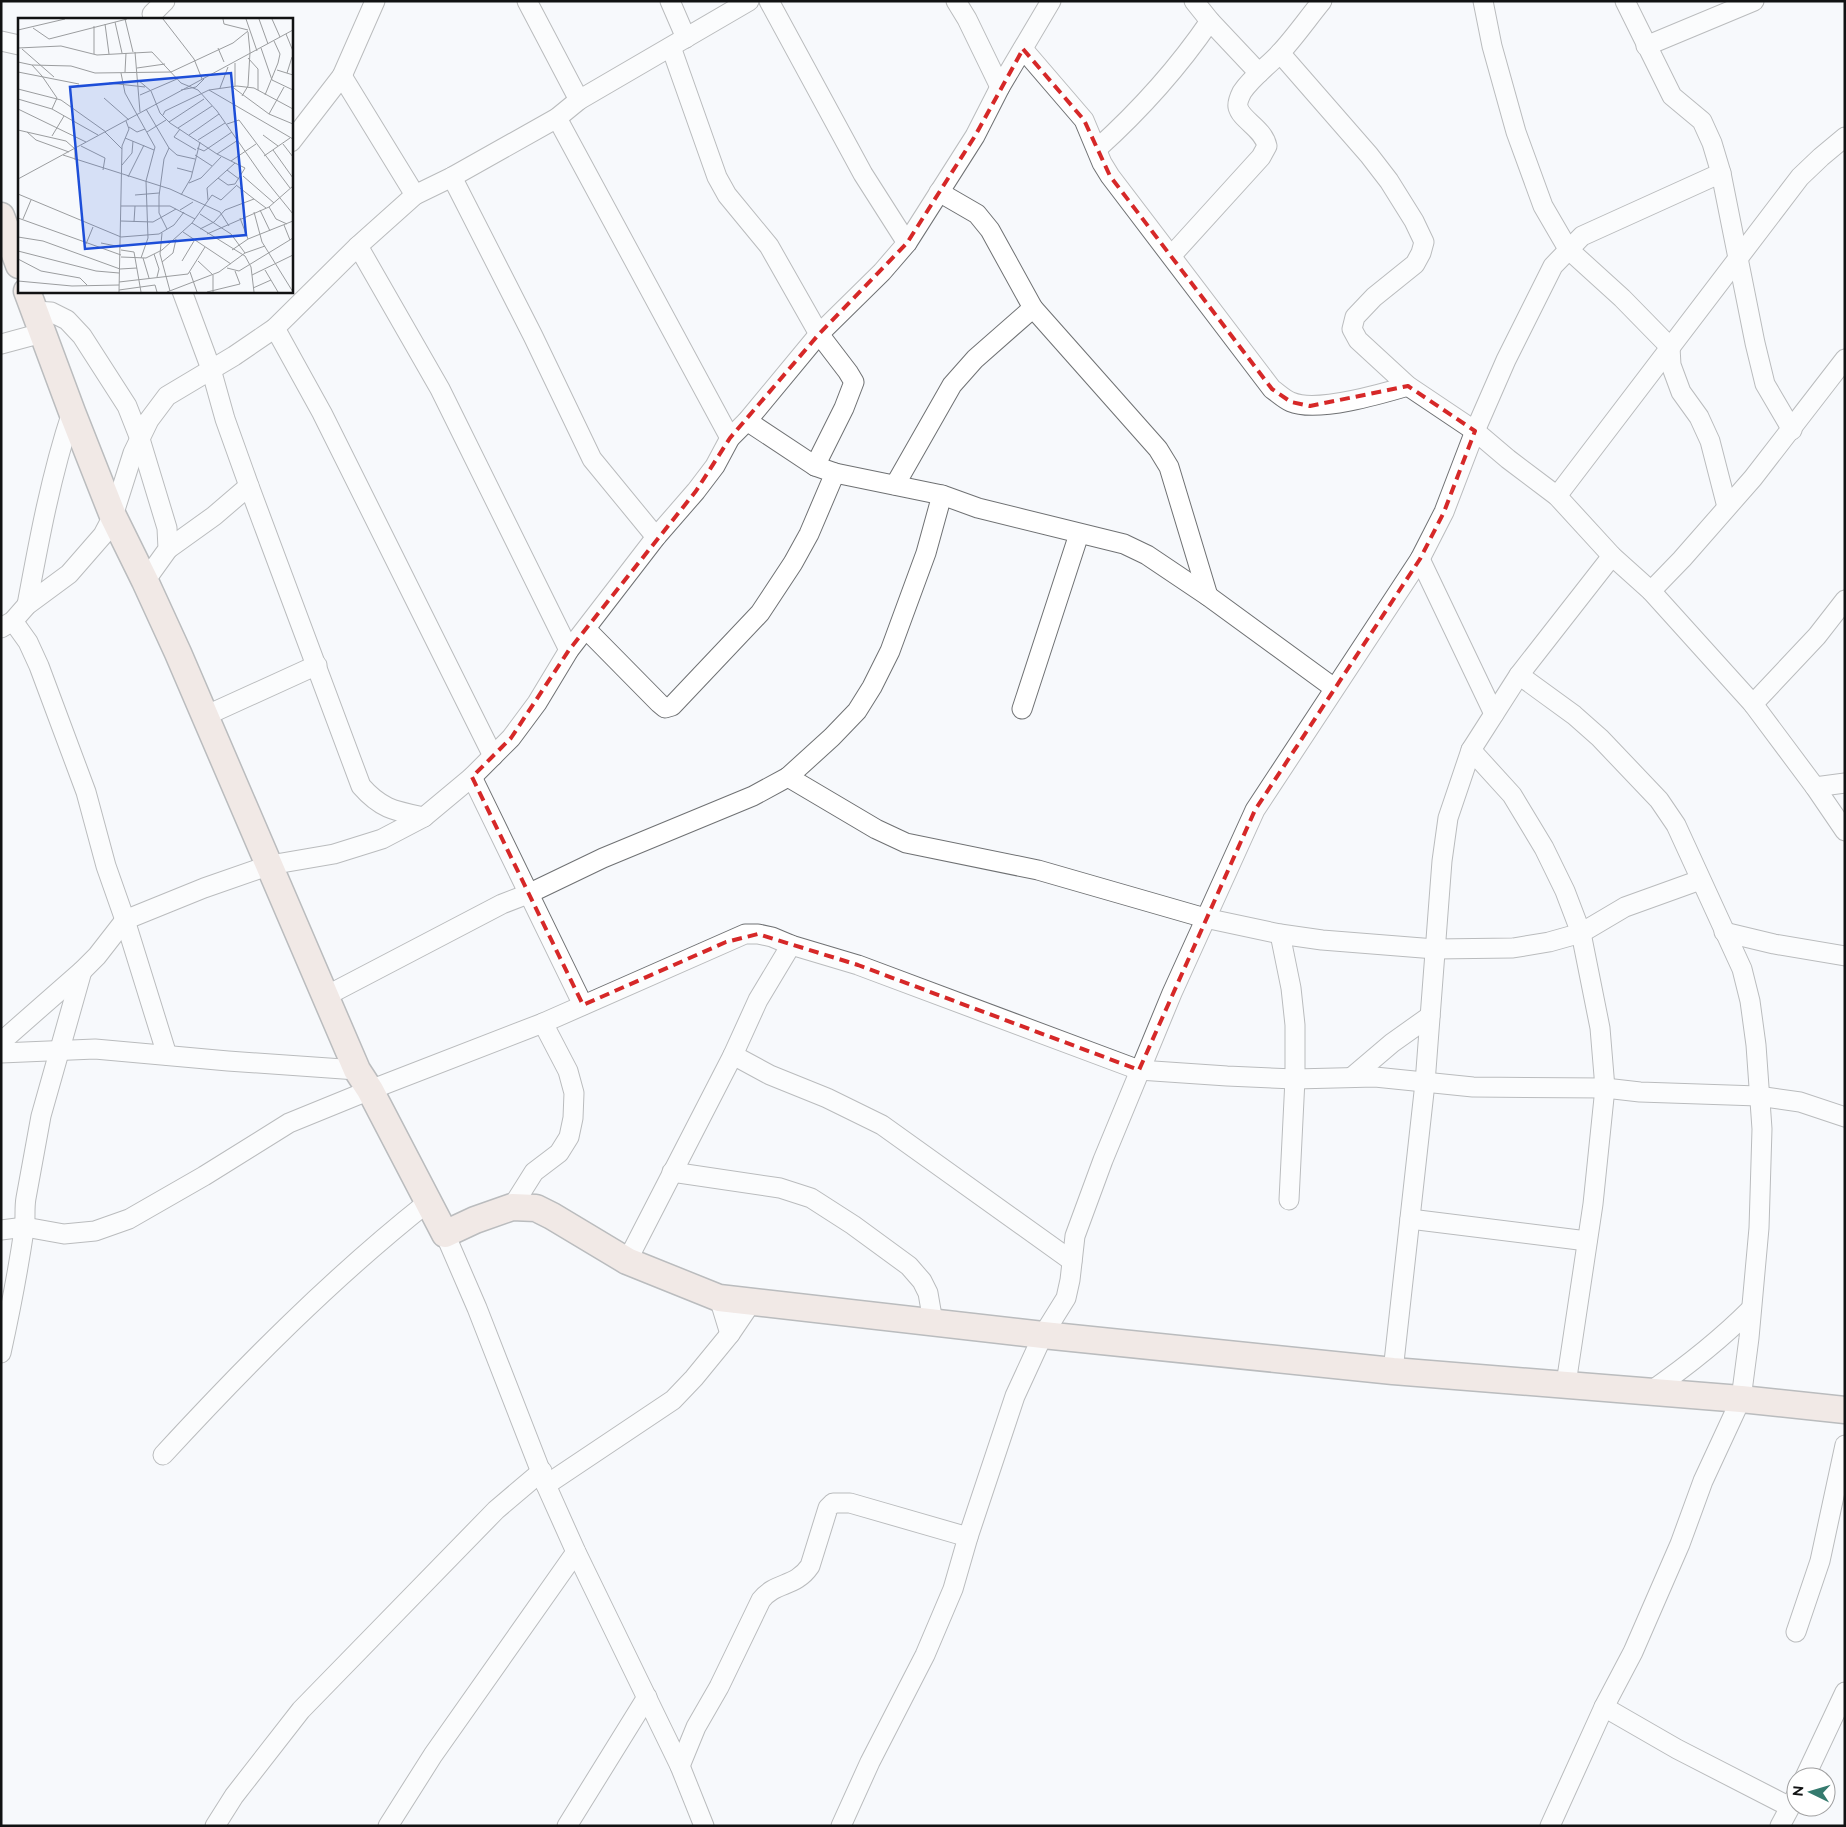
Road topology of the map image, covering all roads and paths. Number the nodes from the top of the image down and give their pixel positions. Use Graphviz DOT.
graph roads {
  1 [pos="375,1"];
  2 [pos="527,1"];
  3 [pos="670,1"];
  4 [pos="749,1"];
  5 [pos="768,1"];
  6 [pos="956,1"];
  7 [pos="1051,1"];
  8 [pos="1194,1"];
  9 [pos="1322,1"];
  10 [pos="1483,1"];
  11 [pos="1625,1"];
  12 [pos="1754,1"];
  13 [pos="1210,21"];
  14 [pos="1,41"];
  15 [pos="678,42"];
  16 [pos="18,45"];
  17 [pos="1646,46"];
  18 [pos="1023,49"];
  19 [pos="1280,53"];
  20 [pos="1259,73"];
  21 [pos="342,76"];
  22 [pos="1000,87"];
  23 [pos="579,100"];
  24 [pos="557,118"];
  25 [pos="1845,137"];
  26 [pos="292,141"];
  27 [pos="1097,150"];
  28 [pos="1721,173"];
  29 [pos="452,177"];
  30 [pos="939,192"];
  31 [pos="415,196"];
  32 [pos="1,216"];
  33 [pos="907,243"];
  34 [pos="358,246"];
  35 [pos="1568,249"];
  36 [pos="1172,255"];
  37 [pos="1737,258"];
  38 [pos="18,262"];
  39 [pos="182,292"];
  40 [pos="1033,308"];
  41 [pos="34,312"];
  42 [pos="275,328"];
  43 [pos="819,334"];
  44 [pos="1,344"];
  45 [pos="1670,347"];
  46 [pos="1845,359"];
  47 [pos="211,370"];
  48 [pos="1408,386"];
  49 [pos="72,412"];
  50 [pos="748,421"];
  51 [pos="1792,430"];
  52 [pos="1474,431"];
  53 [pos="730,438"];
  54 [pos="140,439"];
  55 [pos="815,466"];
  56 [pos="835,473"];
  57 [pos="895,484"];
  58 [pos="249,486"];
  59 [pos="942,495"];
  60 [pos="1557,496"];
  61 [pos="1727,507"];
  62 [pos="113,516"];
  63 [pos="1079,534"];
  64 [pos="656,537"];
  65 [pos="168,549"];
  66 [pos="1612,556"];
  67 [pos="1420,559"];
  68 [pos="145,581"];
  69 [pos="1651,591"];
  70 [pos="1208,596"];
  71 [pos="1845,600"];
  72 [pos="27,605"];
  73 [pos="7,625"];
  74 [pos="586,629"];
  75 [pos="569,650"];
  76 [pos="317,665"];
  77 [pos="1519,675"];
  78 [pos="1334,688"];
  79 [pos="1753,704"];
  80 [pos="1022,709"];
  81 [pos="1494,714"];
  82 [pos="205,716"];
  83 [pos="1471,750"];
  84 [pos="494,756"];
  85 [pos="472,777"];
  86 [pos="788,777"];
  87 [pos="1845,783"];
  88 [pos="1815,787"];
  89 [pos="424,817"];
  90 [pos="1845,831"];
  91 [pos="270,865"];
  92 [pos="1700,880"];
  93 [pos="528,894"];
  94 [pos="1205,918"];
  95 [pos="125,920"];
  96 [pos="1724,932"];
  97 [pos="1581,933"];
  98 [pos="1280,934"];
  99 [pos="791,944"];
  100 [pos="1435,949"];
  101 [pos="1845,956"];
  102 [pos="82,971"];
  103 [pos="326,996"];
  104 [pos="584,1005"];
  105 [pos="1430,1016"];
  106 [pos="543,1023"];
  107 [pos="1,1042"];
  108 [pos="58,1051"];
  109 [pos="1,1052"];
  110 [pos="167,1055"];
  111 [pos="733,1055"];
  112 [pos="1139,1070"];
  113 [pos="1352,1077"];
  114 [pos="1295,1078"];
  115 [pos="363,1080"];
  116 [pos="1426,1083"];
  117 [pos="1605,1088"];
  118 [pos="1758,1096"];
  119 [pos="1845,1117"];
  120 [pos="672,1172"];
  121 [pos="1289,1200"];
  122 [pos="428,1202"];
  123 [pos="512,1207"];
  124 [pos="1410,1219"];
  125 [pos="24,1227"];
  126 [pos="1,1230"];
  127 [pos="445,1234"];
  128 [pos="1587,1241"];
  129 [pos="627,1261"];
  130 [pos="1072,1261"];
  131 [pos="719,1298"];
  132 [pos="751,1303"];
  133 [pos="1751,1309"];
  134 [pos="933,1322"];
  135 [pos="730,1334"];
  136 [pos="1043,1334"];
  137 [pos="1,1353"];
  138 [pos="1393,1370"];
  139 [pos="1566,1384"];
  140 [pos="1651,1392"];
  141 [pos="1741,1399"];
  142 [pos="1845,1410"];
  143 [pos="1845,1445"];
  144 [pos="163,1455"];
  145 [pos="544,1478"];
  146 [pos="968,1536"];
  147 [pos="576,1552"];
  148 [pos="1796,1632"];
  149 [pos="1845,1692"];
  150 [pos="647,1697"];
  151 [pos="1604,1706"];
  152 [pos="680,1766"];
  153 [pos="1810,1767"];
  154 [pos="1786,1798"];
  155 [pos="1786,1814"];
  156 [pos="215,1826"];
  157 [pos="388,1826"];
  158 [pos="567,1826"];
  159 [pos="704,1826"];
  160 [pos="841,1826"];
  161 [pos="1550,1826"];
  162 [pos="1780,1826"];
  1 -- 21 [label="street"];
  2 -- 23 [label="street"];
  3 -- 15 [label="street"];
  4 -- 15 [label="street"];
  5 -- 33 [label="street"];
  6 -- 22 [label="street"];
  7 -- 18 [label="street"];
  8 -- 13 [label="street"];
  9 -- 19 [label="street"];
  10 -- 35 [label="street"];
  11 -- 17 [label="street"];
  12 -- 17 [label="street"];
  13 -- 20 [label="street"];
  13 -- 27 [label="street"];
  14 -- 16 [label="street"];
  15 -- 23 [label="street"];
  15 -- 43 [label="street"];
  17 -- 28 [label="street"];
  18 -- 22 [label="street"];
  18 -- 27 [label="street"];
  19 -- 20 [label="street"];
  19 -- 48 [label="street"];
  20 -- 36 [label="street"];
  21 -- 26 [label="street"];
  21 -- 31 [label="street"];
  22 -- 30 [label="street"];
  23 -- 24 [label="street"];
  24 -- 29 [label="street"];
  24 -- 53 [label="street"];
  25 -- 37 [label="street"];
  27 -- 36 [label="street"];
  28 -- 35 [label="street"];
  28 -- 37 [label="street"];
  29 -- 31 [label="street"];
  29 -- 64 [label="street"];
  30 -- 33 [label="street"];
  30 -- 40 [label="street"];
  31 -- 34 [label="street"];
  32 -- 38 [label="street"];
  33 -- 43 [label="street"];
  34 -- 42 [label="street"];
  34 -- 75 [label="street"];
  35 -- 45 [label="street"];
  35 -- 52 [label="street"];
  36 -- 48 [label="street"];
  37 -- 45 [label="street"];
  37 -- 51 [label="street"];
  39 -- 47 [label="street"];
  40 -- 57 [label="street"];
  40 -- 70 [label="street"];
  41 -- 44 [label="street"];
  41 -- 49 [label="street"];
  41 -- 54 [label="street"];
  42 -- 47 [label="street"];
  42 -- 84 [label="street"];
  43 -- 50 [label="street"];
  43 -- 55 [label="street"];
  45 -- 60 [label="street"];
  45 -- 61 [label="street"];
  46 -- 51 [label="street"];
  47 -- 54 [label="street"];
  47 -- 58 [label="street"];
  48 -- 52 [label="street"];
  49 -- 62 [label="street"];
  49 -- 72 [label="street"];
  50 -- 53 [label="street"];
  50 -- 55 [label="street"];
  51 -- 61 [label="street"];
  52 -- 60 [label="street"];
  52 -- 67 [label="street"];
  53 -- 64 [label="street"];
  54 -- 62 [label="street"];
  54 -- 65 [label="street"];
  55 -- 56 [label="street"];
  56 -- 57 [label="street"];
  56 -- 74 [label="street"];
  57 -- 59 [label="street"];
  58 -- 65 [label="street"];
  58 -- 76 [label="street"];
  59 -- 63 [label="street"];
  59 -- 86 [label="street"];
  60 -- 66 [label="street"];
  61 -- 69 [label="street"];
  62 -- 68 [label="street"];
  62 -- 72 [label="street"];
  63 -- 70 [label="street"];
  63 -- 80 [label="street"];
  64 -- 74 [label="street"];
  65 -- 68 [label="street"];
  66 -- 69 [label="street"];
  66 -- 77 [label="street"];
  67 -- 78 [label="street"];
  67 -- 81 [label="street"];
  68 -- 82 [label="street"];
  69 -- 79 [label="street"];
  70 -- 78 [label="street"];
  71 -- 79 [label="street"];
  72 -- 73 [label="street"];
  73 -- 95 [label="street"];
  74 -- 75 [label="street"];
  75 -- 84 [label="street"];
  76 -- 82 [label="street"];
  76 -- 89 [label="street"];
  77 -- 81 [label="street"];
  77 -- 92 [label="street"];
  78 -- 94 [label="street"];
  79 -- 88 [label="street"];
  81 -- 83 [label="street"];
  82 -- 91 [label="street"];
  83 -- 97 [label="street"];
  83 -- 100 [label="street"];
  84 -- 85 [label="street"];
  85 -- 89 [label="street"];
  85 -- 93 [label="street"];
  86 -- 93 [label="street"];
  86 -- 94 [label="street"];
  87 -- 88 [label="street"];
  88 -- 90 [label="street"];
  89 -- 91 [label="street"];
  91 -- 95 [label="street"];
  91 -- 103 [label="street"];
  92 -- 96 [label="street"];
  92 -- 97 [label="street"];
  93 -- 103 [label="street"];
  93 -- 104 [label="street"];
  94 -- 98 [label="street"];
  94 -- 112 [label="street"];
  95 -- 102 [label="street"];
  95 -- 110 [label="street"];
  96 -- 101 [label="street"];
  96 -- 118 [label="street"];
  97 -- 100 [label="street"];
  97 -- 117 [label="street"];
  98 -- 100 [label="street"];
  98 -- 114 [label="street"];
  99 -- 104 [label="street"];
  99 -- 111 [label="street"];
  99 -- 112 [label="street"];
  100 -- 105 [label="street"];
  102 -- 107 [label="street"];
  102 -- 108 [label="street"];
  103 -- 115 [label="street"];
  104 -- 106 [label="street"];
  105 -- 113 [label="street"];
  105 -- 116 [label="street"];
  106 -- 115 [label="street"];
  106 -- 123 [label="street"];
  108 -- 109 [label="street"];
  108 -- 110 [label="street"];
  108 -- 125 [label="street"];
  110 -- 115 [label="street"];
  111 -- 120 [label="street"];
  111 -- 130 [label="street"];
  112 -- 114 [label="street"];
  112 -- 130 [label="street"];
  113 -- 114 [label="street"];
  113 -- 116 [label="street"];
  114 -- 121 [label="street"];
  115 -- 122 [label="street"];
  115 -- 125 [label="street"];
  116 -- 117 [label="street"];
  116 -- 124 [label="street"];
  117 -- 118 [label="street"];
  117 -- 128 [label="street"];
  118 -- 119 [label="street"];
  118 -- 133 [label="street"];
  120 -- 129 [label="street"];
  120 -- 134 [label="street"];
  122 -- 127 [label="street"];
  122 -- 144 [label="street"];
  123 -- 127 [label="street"];
  123 -- 129 [label="street"];
  124 -- 128 [label="street"];
  124 -- 138 [label="street"];
  125 -- 126 [label="street"];
  125 -- 137 [label="street"];
  127 -- 145 [label="street"];
  128 -- 139 [label="street"];
  129 -- 131 [label="street"];
  130 -- 136 [label="street"];
  131 -- 132 [label="street"];
  131 -- 135 [label="street"];
  132 -- 134 [label="street"];
  132 -- 135 [label="street"];
  133 -- 140 [label="street"];
  133 -- 141 [label="street"];
  134 -- 136 [label="street"];
  135 -- 145 [label="street"];
  136 -- 138 [label="street"];
  136 -- 146 [label="street"];
  138 -- 139 [label="street"];
  139 -- 140 [label="street"];
  140 -- 141 [label="street"];
  141 -- 142 [label="street"];
  141 -- 151 [label="street"];
  143 -- 148 [label="street"];
  145 -- 147 [label="street"];
  145 -- 156 [label="street"];
  146 -- 152 [label="street"];
  146 -- 160 [label="street"];
  147 -- 150 [label="street"];
  147 -- 157 [label="street"];
  149 -- 153 [label="street"];
  150 -- 152 [label="street"];
  150 -- 158 [label="street"];
  151 -- 154 [label="street"];
  151 -- 161 [label="street"];
  152 -- 159 [label="street"];
  155 -- 162 [label="street"];
}
